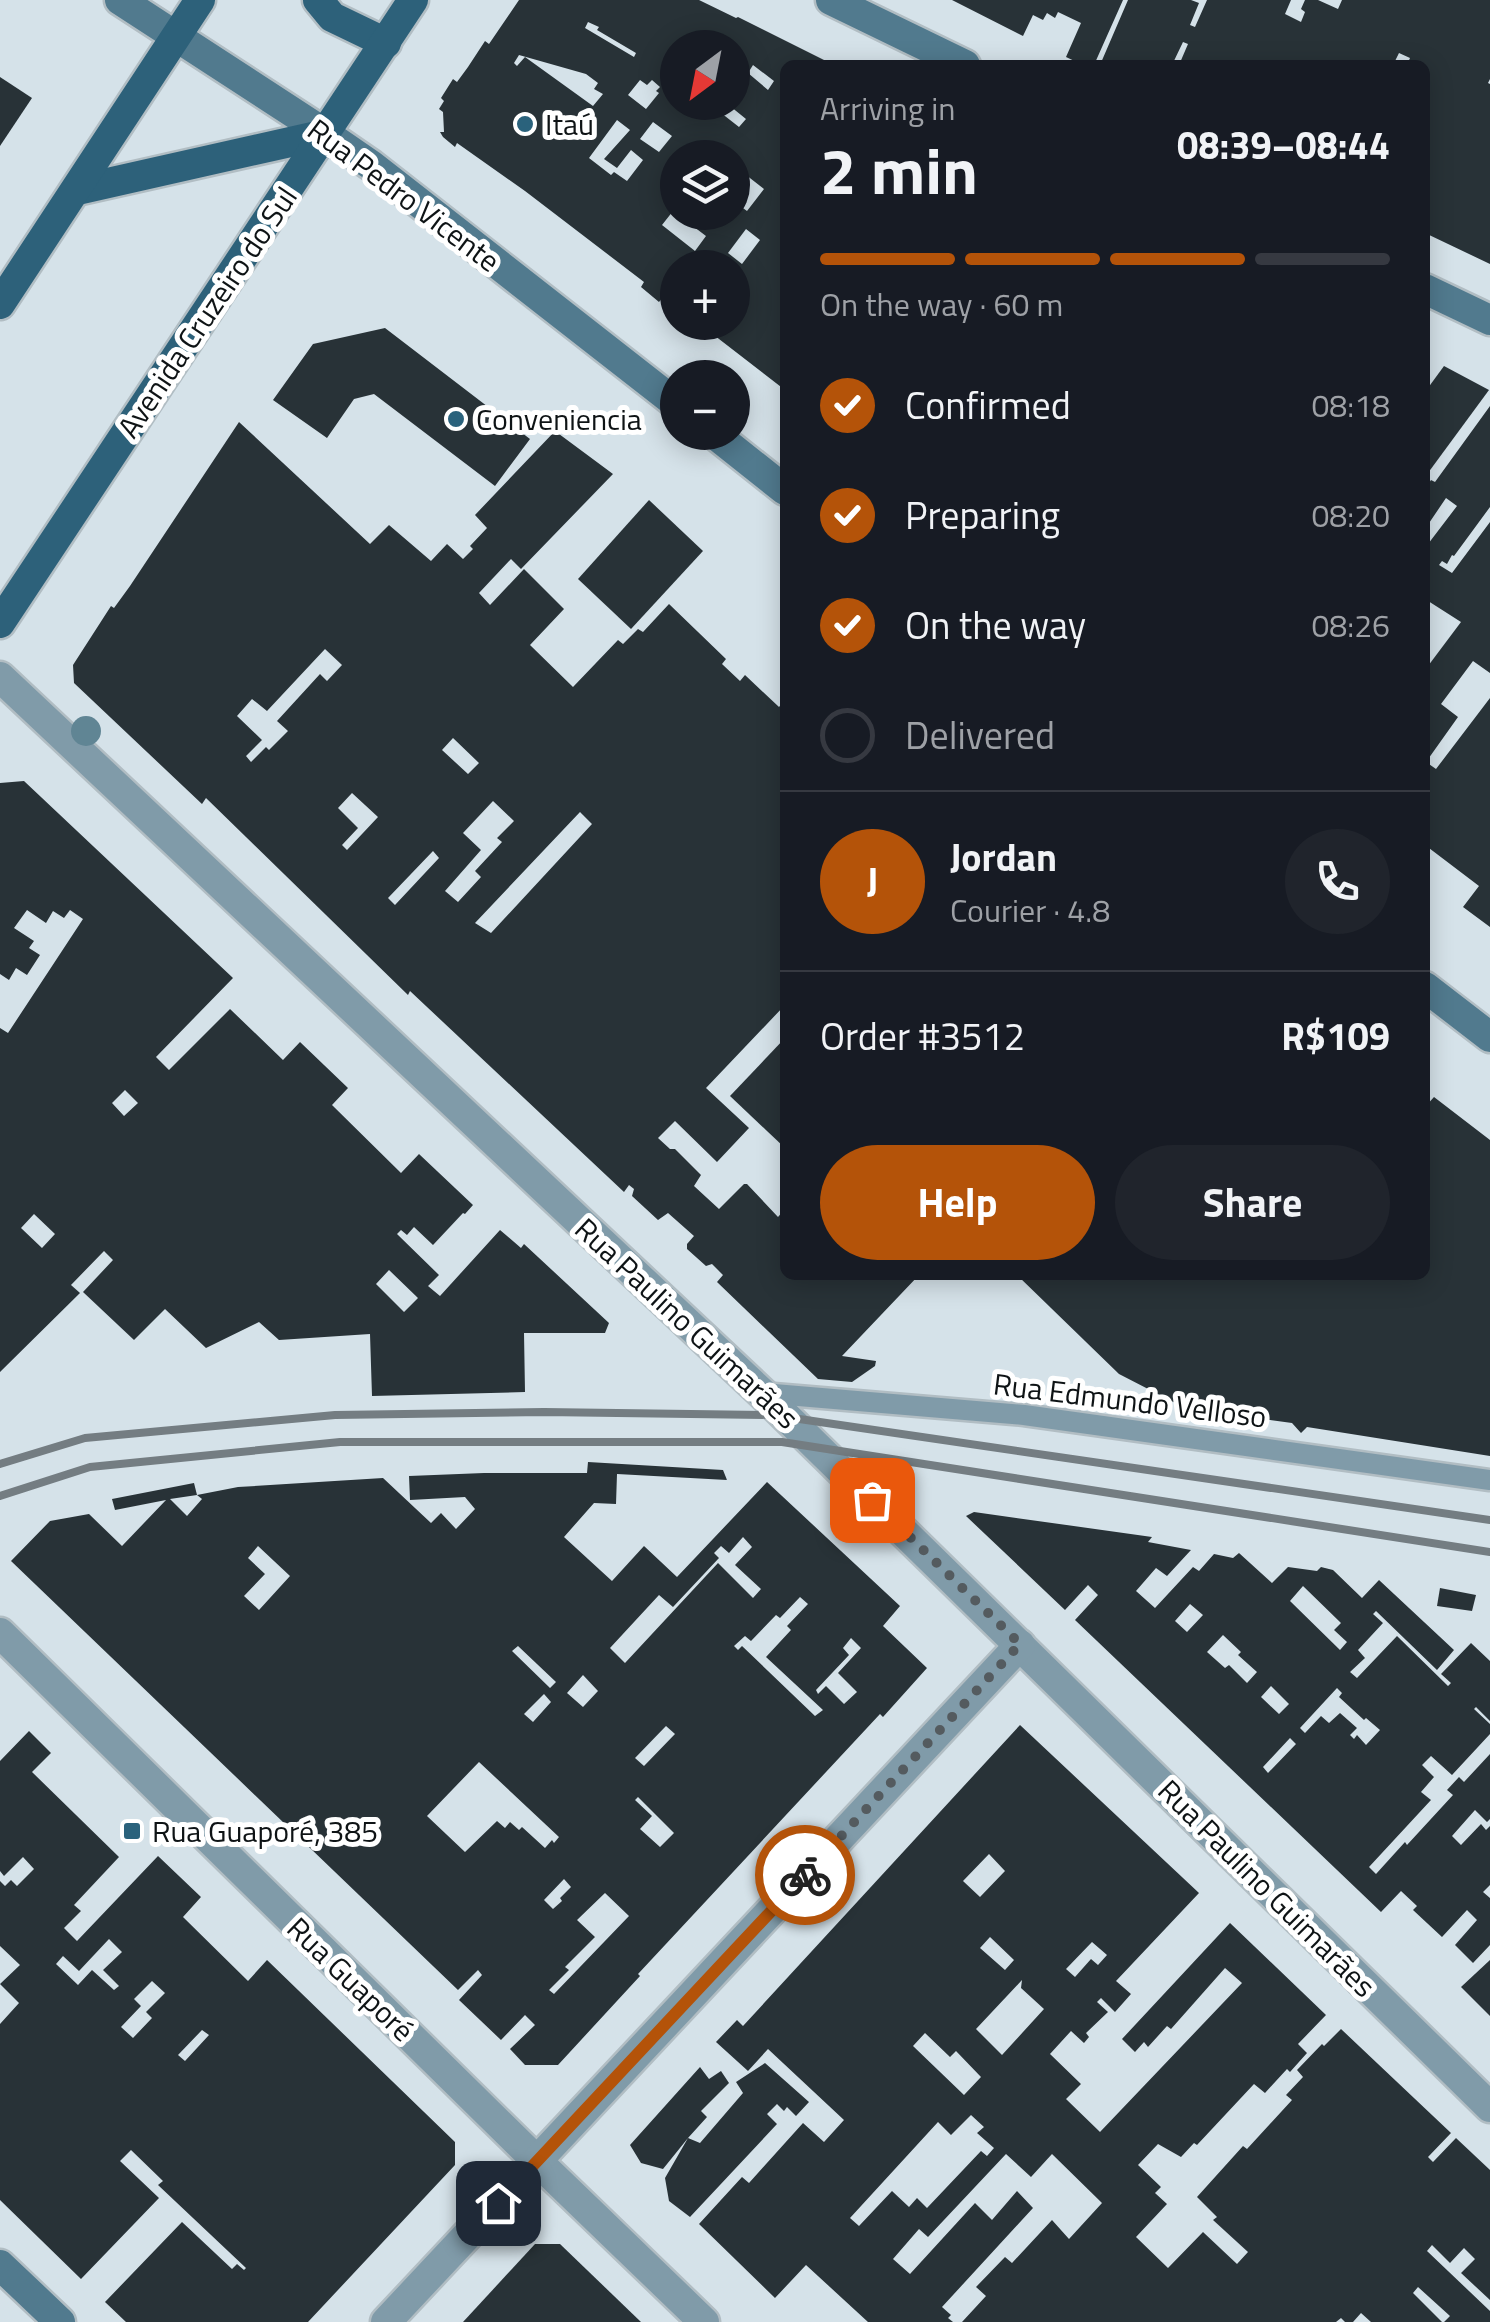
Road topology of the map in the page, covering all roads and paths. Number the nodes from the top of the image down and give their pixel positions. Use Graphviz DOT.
graph roads {
  1 [pos="120,0"];
  2 [pos="200,0"];
  3 [pos="318,0"];
  4 [pos="413,0"];
  5 [pos="832,0"];
  6 [pos="176,36"];
  7 [pos="386,43"];
  8 [pos="955,60"];
  9 [pos="326,134"];
  10 [pos="76,190"];
  11 [pos="1430,291"];
  12 [pos="0,304"];
  13 [pos="1490,320"];
  14 [pos="660,392"];
  15 [pos="735,450"];
  16 [pos="780,486"];
  17 [pos="0,623"];
  18 [pos="0,678"];
  19 [pos="1430,991"];
  20 [pos="1490,1037"];
  21 [pos="762,1392"];
  22 [pos="1490,1480"];
  23 [pos="0,1634"];
  24 [pos="1020,1644"];
  25 [pos="1490,2107"];
  26 [pos="537,2161"];
  27 [pos="0,2265"];
  28 [pos="60,2322"];
  29 [pos="386,2322"];
  30 [pos="704,2322"];
  1 -- 6 [label="main road, Rua Pedro Vicente"];
  2 -- 6 [label="main road"];
  3 -- 7 [label="main road"];
  4 -- 7 [label="main road, Avenida Cruzeiro do Sul"];
  5 -- 8 [label="main road"];
  6 -- 9 [label="main road, Rua Pedro Vicente"];
  6 -- 10 [label="main road"];
  7 -- 9 [label="main road, Avenida Cruzeiro do Sul"];
  9 -- 10 [label="main road"];
  9 -- 14 [label="main road, Rua Pedro Vicente"];
  9 -- 17 [label="main road, Avenida Cruzeiro do Sul"];
  10 -- 12 [label="main road"];
  11 -- 13 [label="main road"];
  15 -- 16 [label="main road"];
  18 -- 21 [label="street, Rua Paulino Guimarães"];
  19 -- 20 [label="main road"];
  21 -- 22 [label="lane, Rua Edmundo Velloso"];
  21 -- 24 [label="street, Rua Paulino Guimarães"];
  23 -- 26 [label="street, Rua Guaporé"];
  24 -- 25 [label="street, Rua Paulino Guimarães"];
  24 -- 26 [label="street"];
  26 -- 29 [label="street"];
  26 -- 30 [label="street, Rua Guaporé"];
  27 -- 28 [label="main road"];
}
